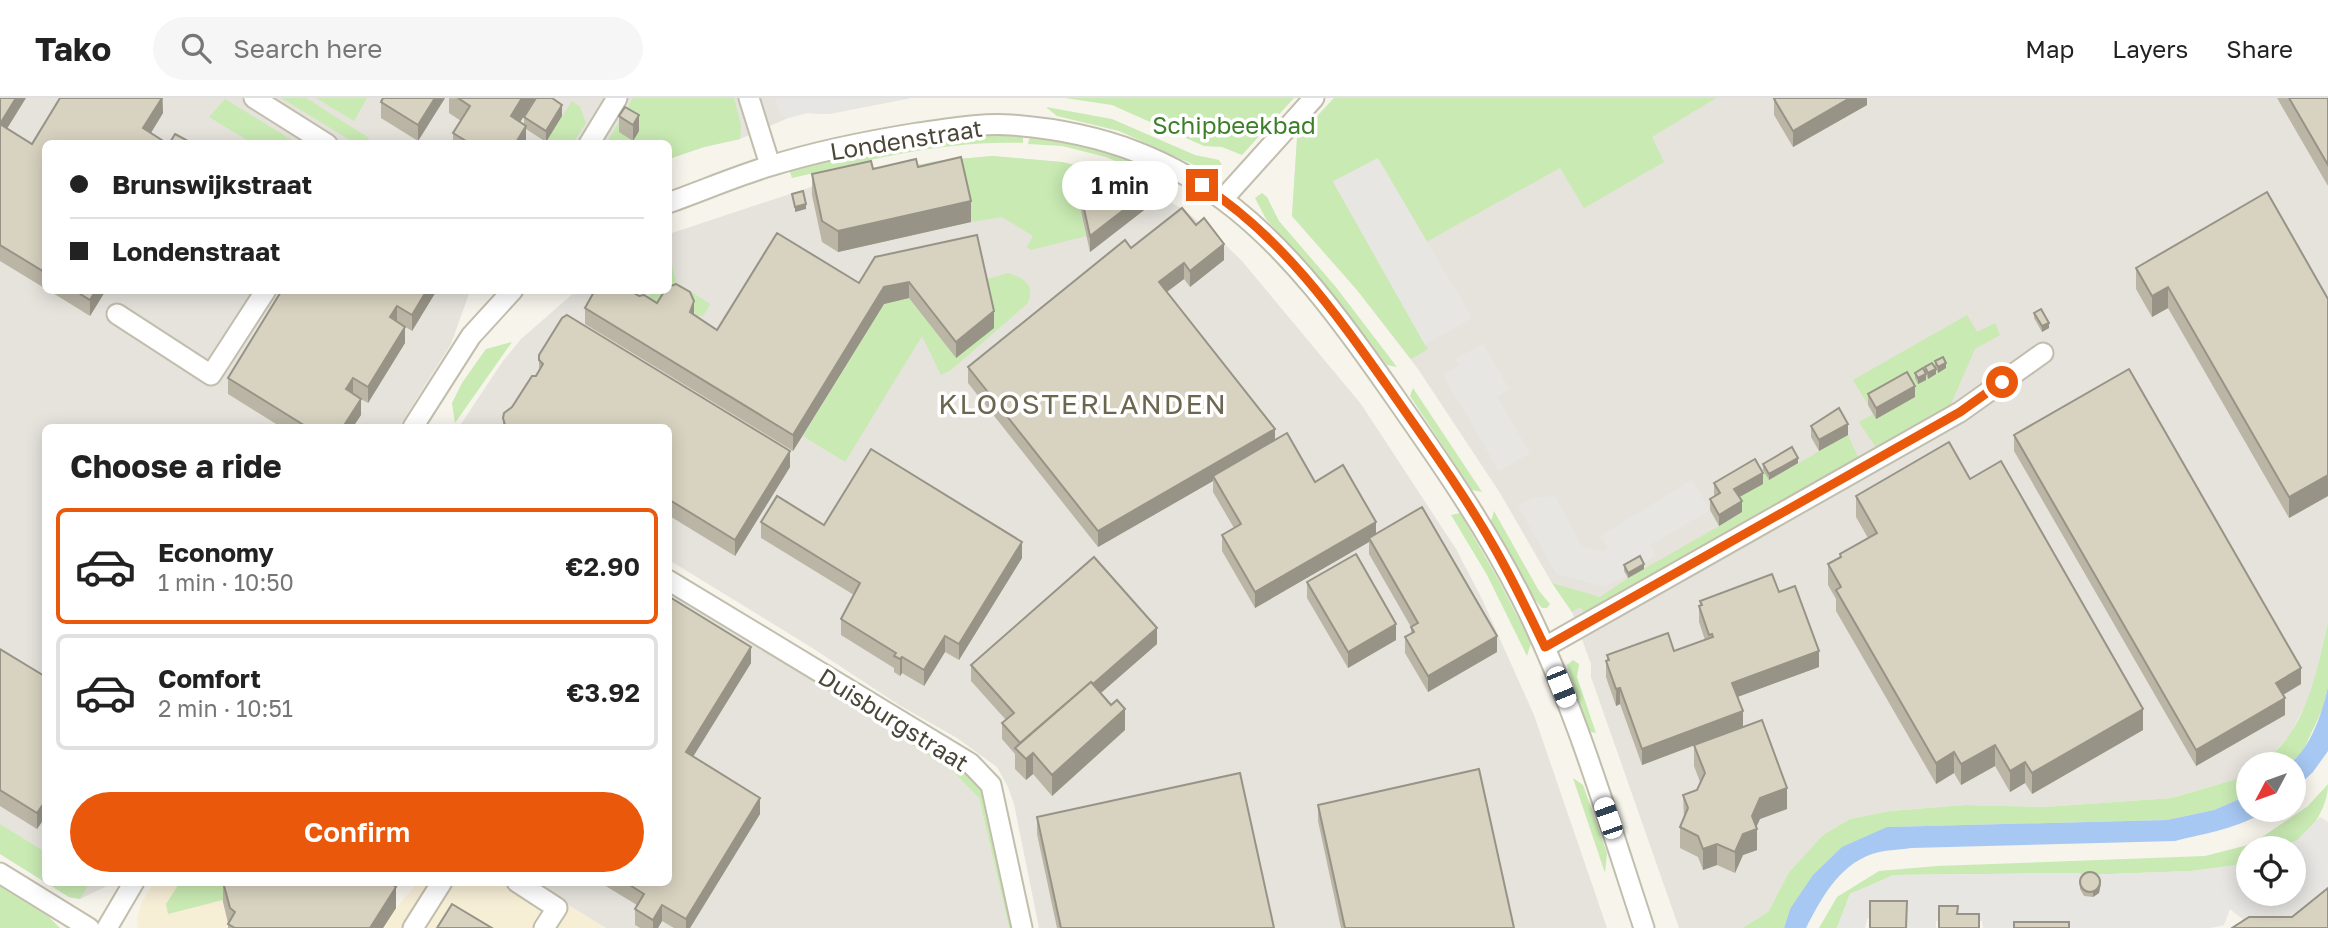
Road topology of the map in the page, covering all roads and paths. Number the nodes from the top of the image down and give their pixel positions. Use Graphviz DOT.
graph roads {
  1 [pos="254,98"];
  2 [pos="617,98"];
  3 [pos="749,98"];
  4 [pos="1314,98"];
  5 [pos="321,140"];
  6 [pos="591,140"];
  7 [pos="770,165"];
  8 [pos="1223,198"];
  9 [pos="672,202"];
  10 [pos="263,294"];
  11 [pos="509,294"];
  12 [pos="117,314"];
  13 [pos="2043,353"];
  14 [pos="416,424"];
  15 [pos="672,582"];
  16 [pos="1545,647"];
  17 [pos="0,873"];
  18 [pos="132,886"];
  19 [pos="439,886"];
  20 [pos="523,886"];
  21 [pos="89,928"];
  22 [pos="107,928"];
  23 [pos="413,928"];
  24 [pos="544,928"];
  25 [pos="1022,928"];
  26 [pos="1643,928"];
  1 -- 5 [label="street"];
  2 -- 6 [label="street"];
  3 -- 7 [label="street"];
  4 -- 8 [label="street"];
  7 -- 8 [label="street, Londenstraat"];
  7 -- 9 [label="street, Londenstraat"];
  8 -- 16 [label="street, Londenstraat"];
  10 -- 12 [label="street"];
  11 -- 14 [label="street"];
  13 -- 16 [label="street"];
  15 -- 25 [label="street, Duisburgstraat"];
  16 -- 26 [label="street, Londenstraat"];
  17 -- 21 [label="street"];
  18 -- 22 [label="street"];
  19 -- 23 [label="street"];
  20 -- 24 [label="street"];
}
